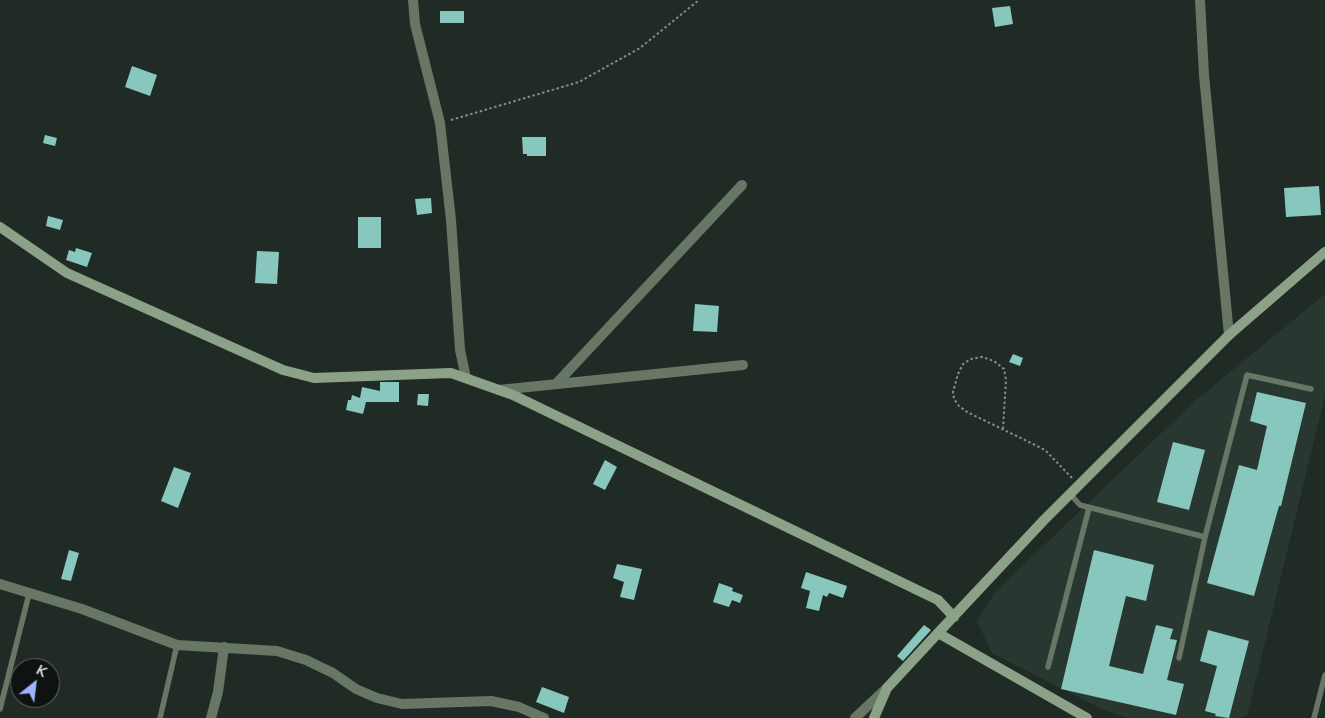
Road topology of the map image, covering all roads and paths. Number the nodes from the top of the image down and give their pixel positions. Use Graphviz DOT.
graph roads {
  1 [pos="412,0"];
  2 [pos="699,0"];
  3 [pos="1200,0"];
  4 [pos="440,123"];
  5 [pos="742,185"];
  6 [pos="0,228"];
  7 [pos="1325,252"];
  8 [pos="1229,335"];
  9 [pos="743,365"];
  10 [pos="466,378"];
  11 [pos="556,384"];
  12 [pos="1311,389"];
  13 [pos="499,390"];
  14 [pos="1002,429"];
  15 [pos="1079,485"];
  16 [pos="1070,494"];
  17 [pos="1089,508"];
  18 [pos="1205,537"];
  19 [pos="0,584"];
  20 [pos="29,594"];
  21 [pos="954,617"];
  22 [pos="938,633"];
  23 [pos="177,645"];
  24 [pos="224,648"];
  25 [pos="1180,658"];
  26 [pos="1048,667"];
  27 [pos="1325,675"];
  28 [pos="887,688"];
  29 [pos="0,709"];
  30 [pos="160,718"];
  31 [pos="212,718"];
  32 [pos="544,718"];
  33 [pos="855,718"];
  34 [pos="874,718"];
  35 [pos="1087,718"];
  36 [pos="1314,718"];
  1 -- 4 [label="street"];
  2 -- 4 [label="path"];
  3 -- 8 [label="street"];
  4 -- 10 [label="street"];
  5 -- 11 [label="street"];
  6 -- 10 [label="street"];
  7 -- 8 [label="street"];
  8 -- 15 [label="street"];
  9 -- 11 [label="street"];
  10 -- 13 [label="street"];
  11 -- 13 [label="street"];
  12 -- 18 [label="lane"];
  13 -- 21 [label="street"];
  14 -- 14 [label="path"];
  14 -- 15 [label="path"];
  15 -- 16 [label="street"];
  16 -- 17 [label="lane"];
  16 -- 21 [label="street"];
  17 -- 18 [label="lane"];
  17 -- 26 [label="lane"];
  18 -- 25 [label="lane"];
  19 -- 20 [label="street"];
  20 -- 23 [label="street"];
  20 -- 29 [label="lane"];
  21 -- 22 [label="street"];
  22 -- 28 [label="street"];
  22 -- 35 [label="street"];
  23 -- 24 [label="street"];
  23 -- 30 [label="lane"];
  24 -- 31 [label="street"];
  24 -- 32 [label="street"];
  27 -- 36 [label="lane"];
  28 -- 33 [label="street"];
  28 -- 34 [label="street"];
}
